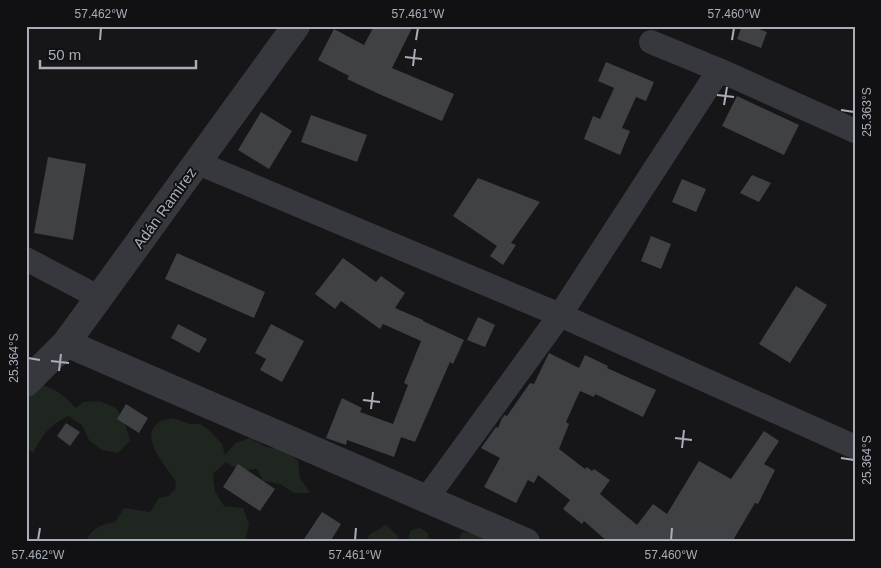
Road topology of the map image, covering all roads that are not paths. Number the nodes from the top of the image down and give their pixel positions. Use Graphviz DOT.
graph roads {
  1 [pos="296,26"];
  2 [pos="651,42"];
  3 [pos="719,70"];
  4 [pos="855,131"];
  5 [pos="198,163"];
  6 [pos="26,259"];
  7 [pos="100,298"];
  8 [pos="560,315"];
  9 [pos="66,343"];
  10 [pos="26,383"];
  11 [pos="855,447"];
  12 [pos="427,498"];
  13 [pos="526,542"];
  1 -- 5 [label="street, Adán Ramírez"];
  2 -- 3 [label="street"];
  3 -- 4 [label="street"];
  3 -- 8 [label="street"];
  5 -- 7 [label="street, Adán Ramírez"];
  5 -- 8 [label="street"];
  6 -- 7 [label="street"];
  7 -- 9 [label="street, Adán Ramírez"];
  8 -- 11 [label="street"];
  8 -- 12 [label="street"];
  9 -- 10 [label="street, Adán Ramírez"];
  9 -- 12 [label="street"];
  12 -- 13 [label="street"];
}
